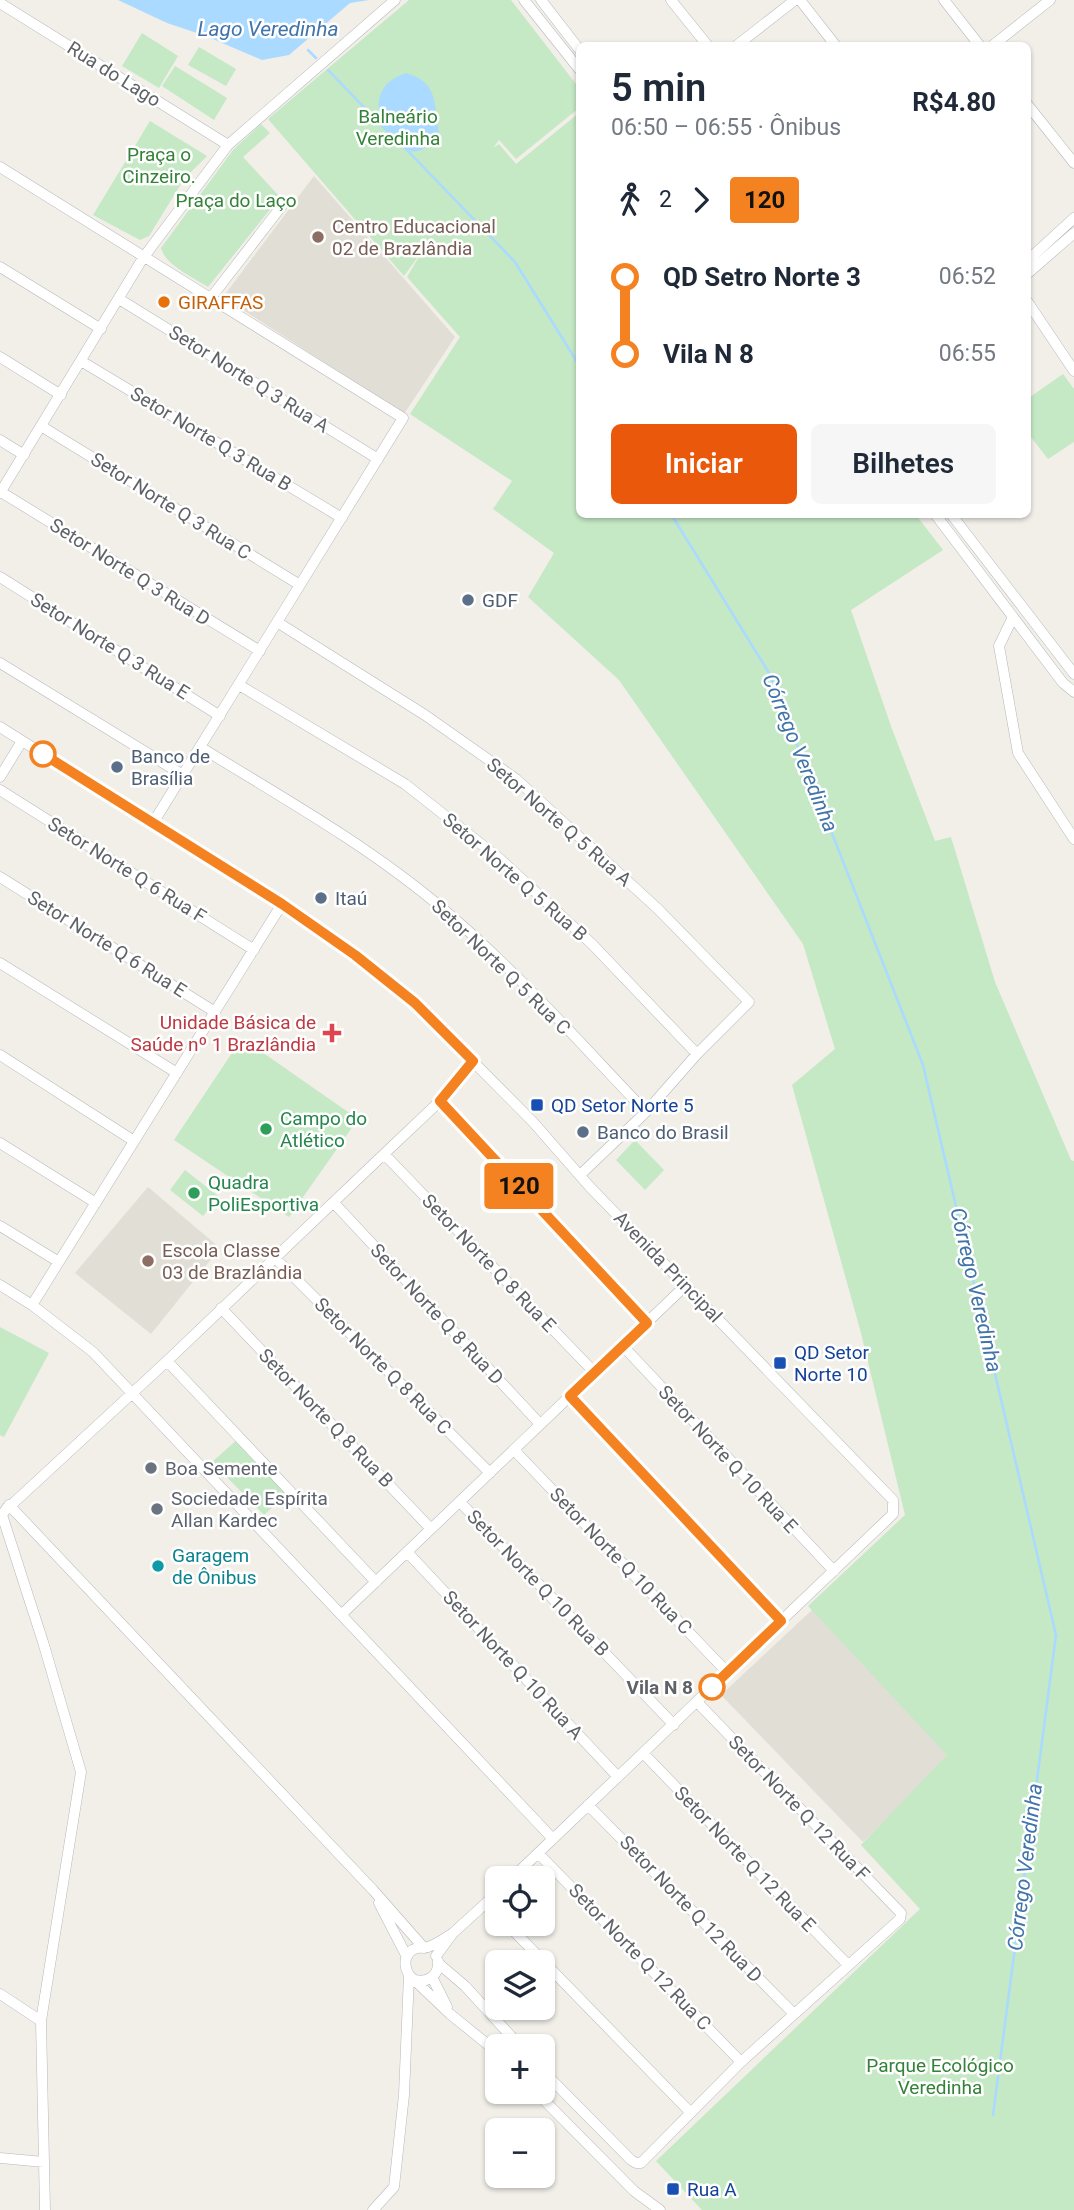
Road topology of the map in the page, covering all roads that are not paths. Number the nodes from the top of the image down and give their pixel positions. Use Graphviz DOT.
graph roads {
  1 [pos="395,0"];
  2 [pos="524,0"];
  3 [pos="541,0"];
  4 [pos="671,0"];
  5 [pos="798,0"];
  6 [pos="944,0"];
  7 [pos="1051,0"];
  8 [pos="0,3"];
  9 [pos="568,34"];
  10 [pos="705,42"];
  11 [pos="741,42"];
  12 [pos="833,42"];
  13 [pos="977,42"];
  14 [pos="997,42"];
  15 [pos="558,43"];
  16 [pos="576,45"];
  17 [pos="576,65"];
  18 [pos="1031,109"];
  19 [pos="228,145"];
  20 [pos="1074,163"];
  21 [pos="0,167"];
  22 [pos="284,203"];
  23 [pos="1074,218"];
  24 [pos="1071,234"];
  25 [pos="143,258"];
  26 [pos="1031,259"];
  27 [pos="0,267"];
  28 [pos="1031,270"];
  29 [pos="119,299"];
  30 [pos="210,299"];
  31 [pos="1031,306"];
  32 [pos="101,329"];
  33 [pos="0,357"];
  34 [pos="81,361"];
  35 [pos="1074,371"];
  36 [pos="61,396"];
  37 [pos="41,426"];
  38 [pos="0,440"];
  39 [pos="24,455"];
  40 [pos="378,459"];
  41 [pos="0,493"];
  42 [pos="342,518"];
  43 [pos="938,518"];
  44 [pos="954,518"];
  45 [pos="0,577"];
  46 [pos="300,585"];
  47 [pos="1013,617"];
  48 [pos="277,622"];
  49 [pos="260,651"];
  50 [pos="0,663"];
  51 [pos="1074,674"];
  52 [pos="239,685"];
  53 [pos="1074,692"];
  54 [pos="220,716"];
  55 [pos="0,727"];
  56 [pos="22,741"];
  57 [pos="200,747"];
  58 [pos="183,775"];
  59 [pos="0,777"];
  60 [pos="0,790"];
  61 [pos="153,823"];
  62 [pos="1074,839"];
  63 [pos="0,877"];
  64 [pos="282,904"];
  65 [pos="254,950"];
  66 [pos="0,963"];
  67 [pos="215,1012"];
  68 [pos="696,1054"];
  69 [pos="0,1055"];
  70 [pos="473,1061"];
  71 [pos="177,1073"];
  72 [pos="440,1101"];
  73 [pos="646,1112"];
  74 [pos="134,1142"];
  75 [pos="0,1143"];
  76 [pos="384,1154"];
  77 [pos="580,1175"];
  78 [pos="96,1203"];
  79 [pos="334,1203"];
  80 [pos="0,1226"];
  81 [pos="275,1258"];
  82 [pos="59,1262"];
  83 [pos="0,1285"];
  84 [pos="685,1286"];
  85 [pos="32,1305"];
  86 [pos="221,1308"];
  87 [pos="647,1323"];
  88 [pos="623,1346"];
  89 [pos="167,1361"];
  90 [pos="594,1372"];
  91 [pos="132,1394"];
  92 [pos="570,1396"];
  93 [pos="540,1424"];
  94 [pos="514,1450"];
  95 [pos="490,1473"];
  96 [pos="460,1502"];
  97 [pos="9,1505"];
  98 [pos="0,1517"];
  99 [pos="431,1529"];
  100 [pos="408,1553"];
  101 [pos="834,1571"];
  102 [pos="376,1582"];
  103 [pos="341,1615"];
  104 [pos="781,1621"];
  105 [pos="727,1672"];
  106 [pos="697,1702"];
  107 [pos="674,1725"];
  108 [pos="643,1753"];
  109 [pos="618,1777"];
  110 [pos="589,1805"];
  111 [pos="553,1839"];
  112 [pos="538,1853"];
  113 [pos="524,1866"];
  114 [pos="373,1890"];
  115 [pos="485,1904"];
  116 [pos="453,1933"];
  117 [pos="519,1936"];
  118 [pos="425,1948"];
  119 [pos="407,1957"];
  120 [pos="847,1965"];
  121 [pos="435,1967"];
  122 [pos="412,1978"];
  123 [pos="0,1994"];
  124 [pos="793,2013"];
  125 [pos="450,2014"];
  126 [pos="41,2021"];
  127 [pos="509,2034"];
  128 [pos="485,2042"];
  129 [pos="741,2062"];
  130 [pos="555,2083"];
  131 [pos="548,2104"];
  132 [pos="690,2112"];
  133 [pos="0,2158"];
  134 [pos="44,2162"];
  135 [pos="45,2210"];
  136 [pos="373,2210"];
  137 [pos="660,2210"];
  1 -- 19 [label="street"];
  2 -- 15 [label="street"];
  3 -- 9 [label="street"];
  4 -- 10 [label="street"];
  5 -- 11 [label="street"];
  5 -- 12 [label="street"];
  6 -- 13 [label="street"];
  7 -- 14 [label="street"];
  8 -- 19 [label="street, Rua do Lago"];
  9 -- 15 [label="street"];
  9 -- 16 [label="street"];
  15 -- 17 [label="street"];
  18 -- 20 [label="street"];
  19 -- 25 [label="street"];
  21 -- 25 [label="street"];
  22 -- 30 [label="street"];
  23 -- 24 [label="street"];
  24 -- 26 [label="street"];
  24 -- 28 [label="street"];
  25 -- 29 [label="street"];
  25 -- 30 [label="street"];
  27 -- 32 [label="street"];
  29 -- 32 [label="street"];
  29 -- 40 [label="street, Setor Norte Q 3 Rua A"];
  30 -- 40 [label="street"];
  31 -- 35 [label="street"];
  32 -- 34 [label="street"];
  33 -- 36 [label="street"];
  34 -- 36 [label="street"];
  34 -- 42 [label="street, Setor Norte Q 3 Rua B"];
  36 -- 37 [label="street"];
  37 -- 39 [label="street"];
  37 -- 46 [label="street, Setor Norte Q 3 Rua C"];
  38 -- 39 [label="street"];
  39 -- 41 [label="street"];
  40 -- 42 [label="street"];
  41 -- 49 [label="street, Setor Norte Q 3 Rua D"];
  42 -- 46 [label="street"];
  43 -- 47 [label="street"];
  44 -- 51 [label="street"];
  45 -- 54 [label="street, Setor Norte Q 3 Rua E"];
  46 -- 48 [label="street"];
  47 -- 53 [label="street"];
  47 -- 62 [label="street"];
  48 -- 49 [label="street"];
  48 -- 68 [label="street, Setor Norte Q 5 Rua A"];
  49 -- 52 [label="street"];
  50 -- 58 [label="street"];
  52 -- 54 [label="street"];
  52 -- 68 [label="street, Setor Norte Q 5 Rua B"];
  54 -- 57 [label="street"];
  55 -- 56 [label="street, Avenida Principal"];
  56 -- 59 [label="street"];
  56 -- 61 [label="street, Avenida Principal"];
  57 -- 58 [label="street"];
  57 -- 73 [label="street, Setor Norte Q 5 Rua C"];
  58 -- 61 [label="street"];
  60 -- 65 [label="street, Setor Norte Q 6 Rua F"];
  61 -- 64 [label="street, Avenida Principal"];
  63 -- 67 [label="street, Setor Norte Q 6 Rua E"];
  64 -- 65 [label="street"];
  64 -- 70 [label="street, Avenida Principal"];
  65 -- 67 [label="street"];
  66 -- 71 [label="street"];
  67 -- 71 [label="street"];
  68 -- 73 [label="street"];
  69 -- 74 [label="street"];
  70 -- 72 [label="street"];
  70 -- 77 [label="street, Avenida Principal"];
  71 -- 74 [label="street"];
  72 -- 76 [label="street"];
  72 -- 87 [label="street"];
  73 -- 77 [label="street"];
  74 -- 78 [label="street"];
  75 -- 78 [label="street"];
  76 -- 79 [label="street"];
  76 -- 90 [label="street, Setor Norte Q 8 Rua E"];
  77 -- 84 [label="street, Avenida Principal"];
  78 -- 82 [label="street"];
  79 -- 81 [label="street"];
  79 -- 93 [label="street, Setor Norte Q 8 Rua D"];
  80 -- 82 [label="street"];
  81 -- 86 [label="street"];
  81 -- 95 [label="street, Setor Norte Q 8 Rua C"];
  82 -- 85 [label="street"];
  83 -- 85 [label="street"];
  84 -- 87 [label="street"];
  84 -- 101 [label="street, Avenida Principal"];
  85 -- 91 [label="street"];
  86 -- 89 [label="street"];
  86 -- 99 [label="street, Setor Norte Q 8 Rua B"];
  87 -- 88 [label="street"];
  88 -- 90 [label="street"];
  88 -- 101 [label="street, Setor Norte Q 10 Rua E"];
  89 -- 91 [label="street"];
  89 -- 102 [label="street"];
  90 -- 92 [label="street"];
  91 -- 97 [label="street"];
  91 -- 103 [label="street"];
  92 -- 93 [label="street"];
  92 -- 104 [label="street"];
  93 -- 94 [label="street"];
  94 -- 95 [label="street"];
  94 -- 105 [label="street, Setor Norte Q 10 Rua C"];
  95 -- 96 [label="street"];
  96 -- 99 [label="street"];
  96 -- 107 [label="street, Setor Norte Q 10 Rua B"];
  97 -- 98 [label="street"];
  97 -- 114 [label="street"];
  97 -- 126 [label="street"];
  99 -- 100 [label="street"];
  100 -- 102 [label="street"];
  100 -- 109 [label="street, Setor Norte Q 10 Rua A"];
  101 -- 104 [label="street, Avenida Principal"];
  102 -- 103 [label="street"];
  103 -- 111 [label="street"];
  104 -- 105 [label="street, Avenida Principal"];
  105 -- 106 [label="street, Avenida Principal"];
  106 -- 107 [label="street, Avenida Principal"];
  106 -- 120 [label="street, Setor Norte Q 12 Rua F"];
  107 -- 108 [label="street, Avenida Principal"];
  108 -- 109 [label="street, Avenida Principal"];
  108 -- 120 [label="street, Setor Norte Q 12 Rua E"];
  109 -- 110 [label="street, Avenida Principal"];
  110 -- 111 [label="street, Avenida Principal"];
  110 -- 124 [label="street, Setor Norte Q 12 Rua D"];
  111 -- 112 [label="street, Avenida Principal"];
  112 -- 113 [label="street, Avenida Principal"];
  112 -- 129 [label="street, Setor Norte Q 12 Rua C"];
  114 -- 118 [label="street"];
  114 -- 119 [label="street"];
  115 -- 116 [label="street"];
  116 -- 118 [label="street"];
  116 -- 121 [label="street"];
  117 -- 132 [label="street"];
  118 -- 119 [label="street"];
  118 -- 121 [label="street"];
  119 -- 122 [label="street"];
  120 -- 124 [label="street"];
  121 -- 122 [label="street"];
  121 -- 125 [label="street"];
  121 -- 127 [label="street"];
  122 -- 125 [label="street"];
  122 -- 136 [label="street"];
  123 -- 126 [label="street"];
  124 -- 129 [label="street"];
  125 -- 128 [label="street"];
  126 -- 134 [label="street"];
  129 -- 132 [label="street"];
  130 -- 132 [label="street"];
  131 -- 137 [label="street"];
  133 -- 134 [label="street"];
  134 -- 135 [label="street"];
}
